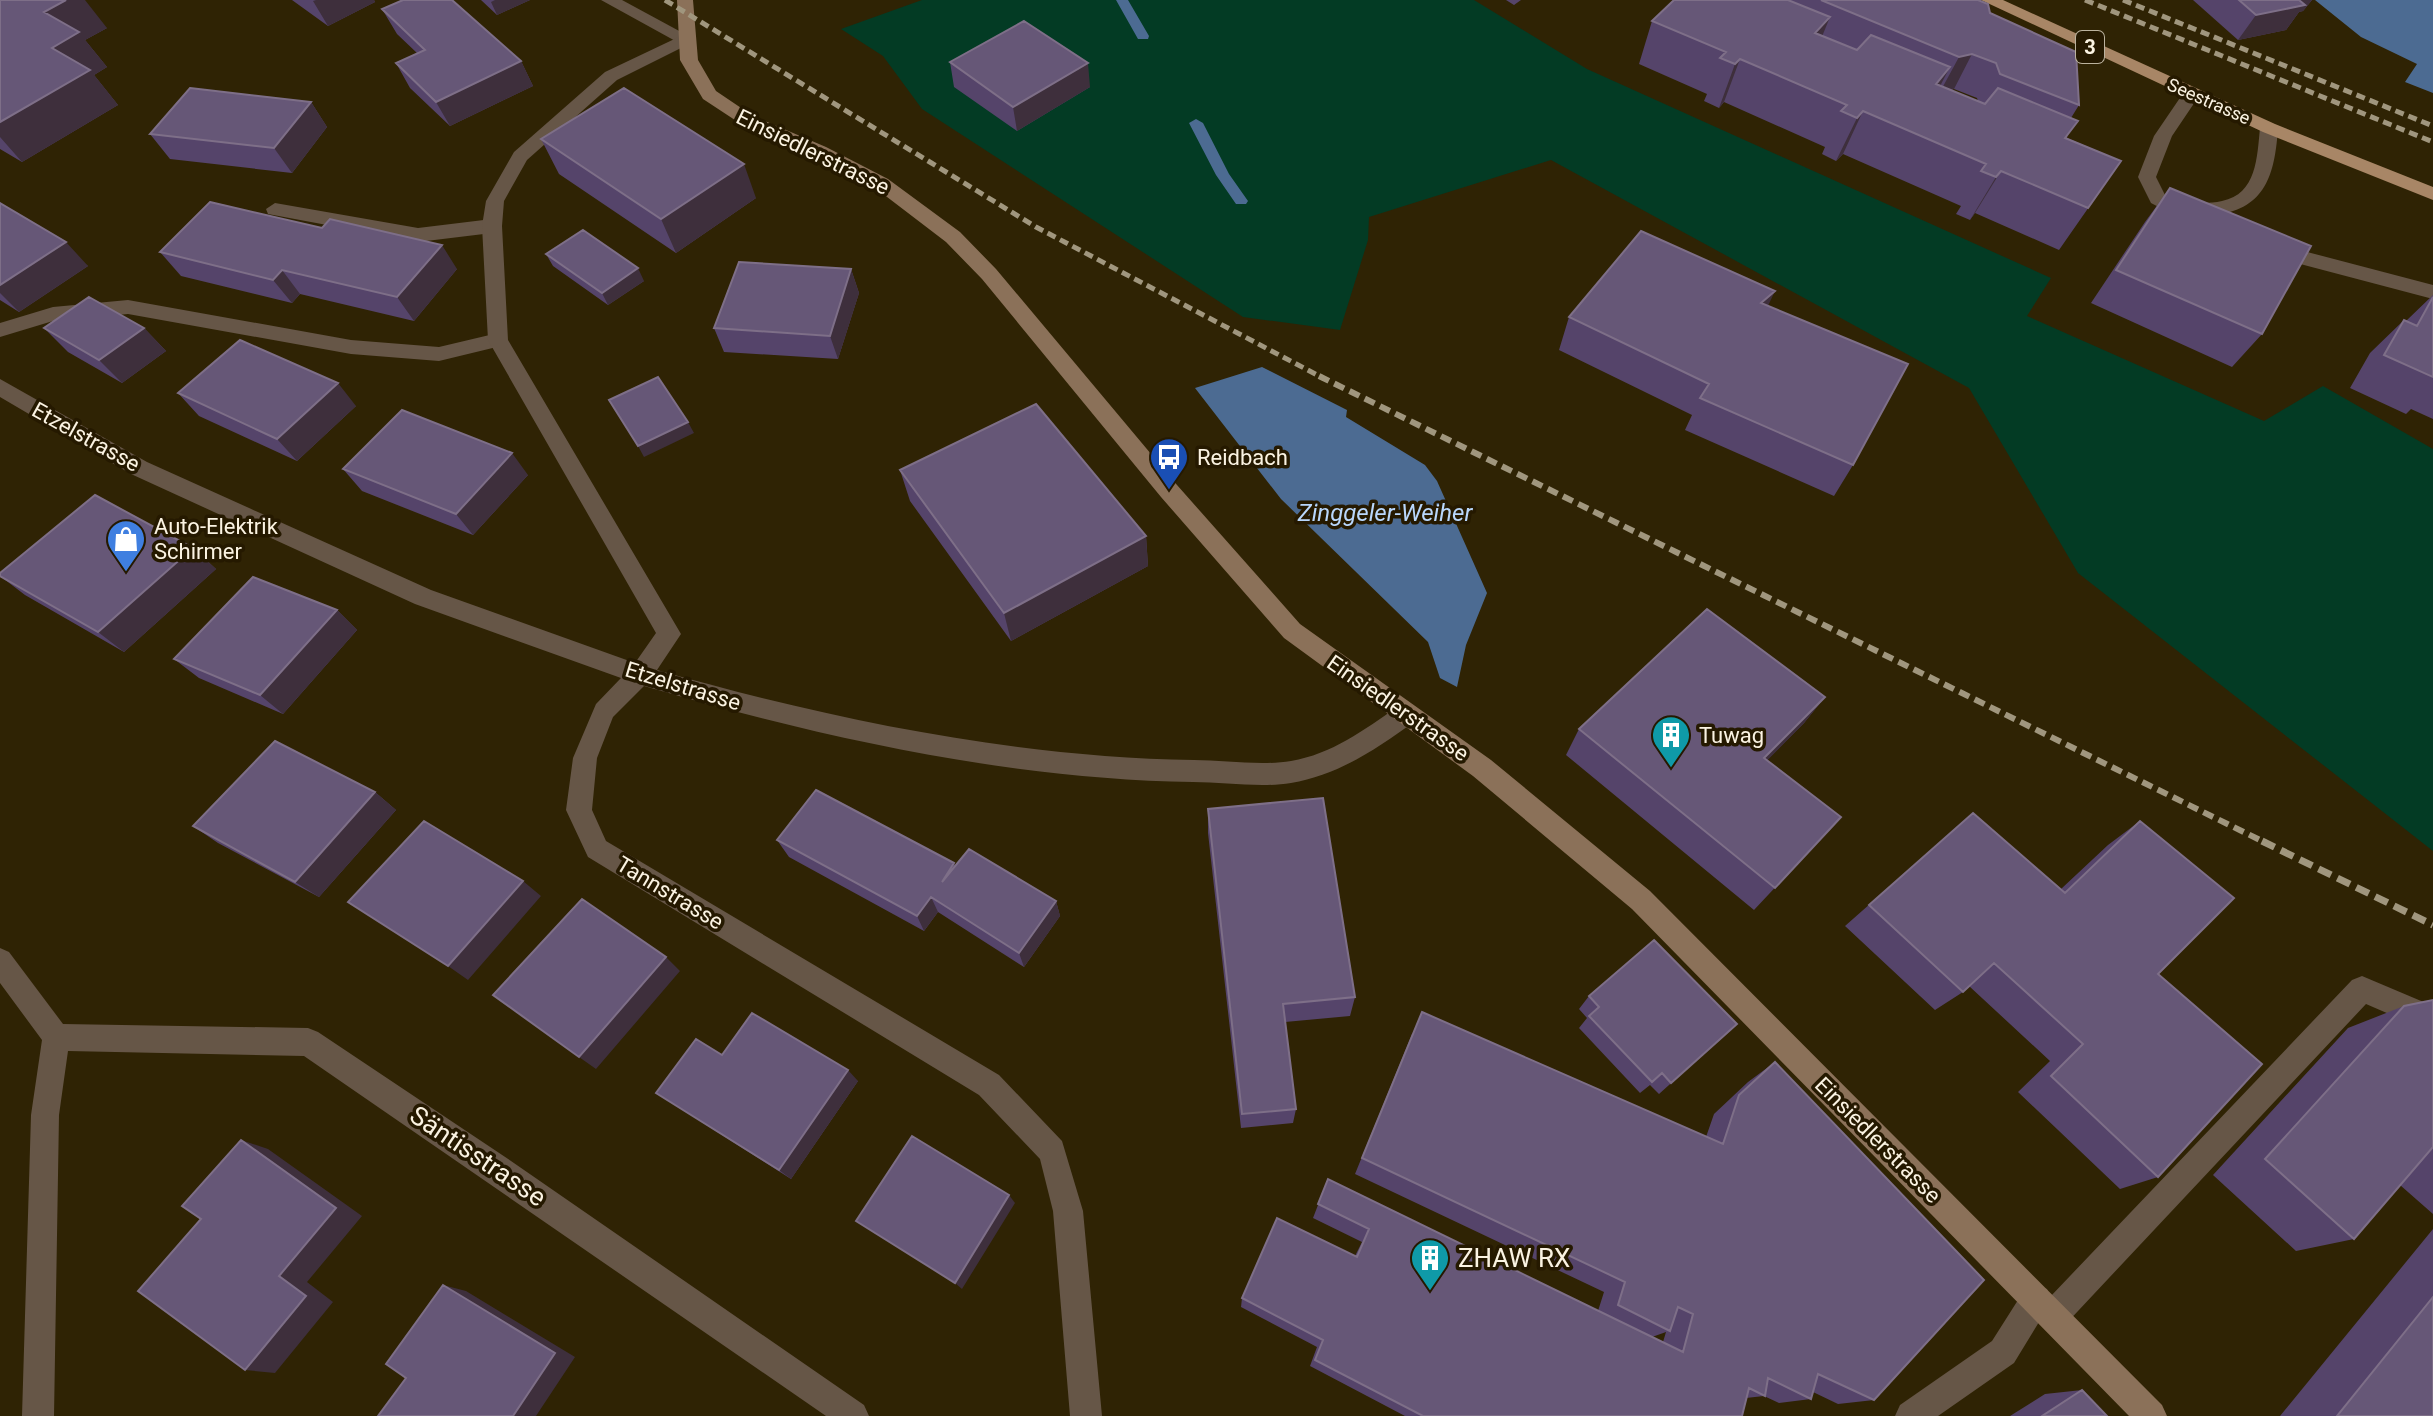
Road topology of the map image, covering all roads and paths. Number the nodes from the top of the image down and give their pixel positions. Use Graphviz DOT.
graph roads {
  1 [pos="609,0"];
  2 [pos="685,0"];
  3 [pos="1989,0"];
  4 [pos="685,39"];
  5 [pos="2192,93"];
  6 [pos="2269,128"];
  7 [pos="2433,194"];
  8 [pos="275,209"];
  9 [pos="2172,209"];
  10 [pos="492,226"];
  11 [pos="2217,229"];
  12 [pos="2247,240"];
  13 [pos="2433,292"];
  14 [pos="0,330"];
  15 [pos="498,340"];
  16 [pos="4,395"];
  17 [pos="640,675"];
  18 [pos="1406,714"];
  19 [pos="0,961"];
  20 [pos="2433,1020"];
  21 [pos="56,1037"];
  22 [pos="2044,1308"];
  23 [pos="38,1416"];
  24 [pos="853,1416"];
  25 [pos="1086,1416"];
  26 [pos="1911,1416"];
  27 [pos="2151,1416"];
  1 -- 4 [label="street"];
  2 -- 4 [label="main road, Einsiedlerstrasse"];
  3 -- 5 [label="main road, Seestrasse / 3"];
  4 -- 10 [label="street, Tannstrasse"];
  4 -- 18 [label="main road, Einsiedlerstrasse"];
  5 -- 6 [label="main road, Seestrasse / 3"];
  5 -- 9 [label="street"];
  6 -- 7 [label="main road, Seestrasse / 3"];
  6 -- 9 [label="street"];
  8 -- 10 [label="street"];
  9 -- 11 [label="street"];
  10 -- 15 [label="street, Tannstrasse"];
  12 -- 13 [label="street"];
  14 -- 15 [label="street"];
  15 -- 17 [label="street, Tannstrasse"];
  16 -- 17 [label="street, Etzelstrasse"];
  17 -- 18 [label="street, Etzelstrasse"];
  17 -- 25 [label="street, Tannstrasse"];
  18 -- 22 [label="main road, Einsiedlerstrasse"];
  19 -- 21 [label="street"];
  20 -- 22 [label="street"];
  21 -- 23 [label="street"];
  21 -- 24 [label="street, Säntisstrasse"];
  22 -- 26 [label="street"];
  22 -- 27 [label="main road, Einsiedlerstrasse"];
}
